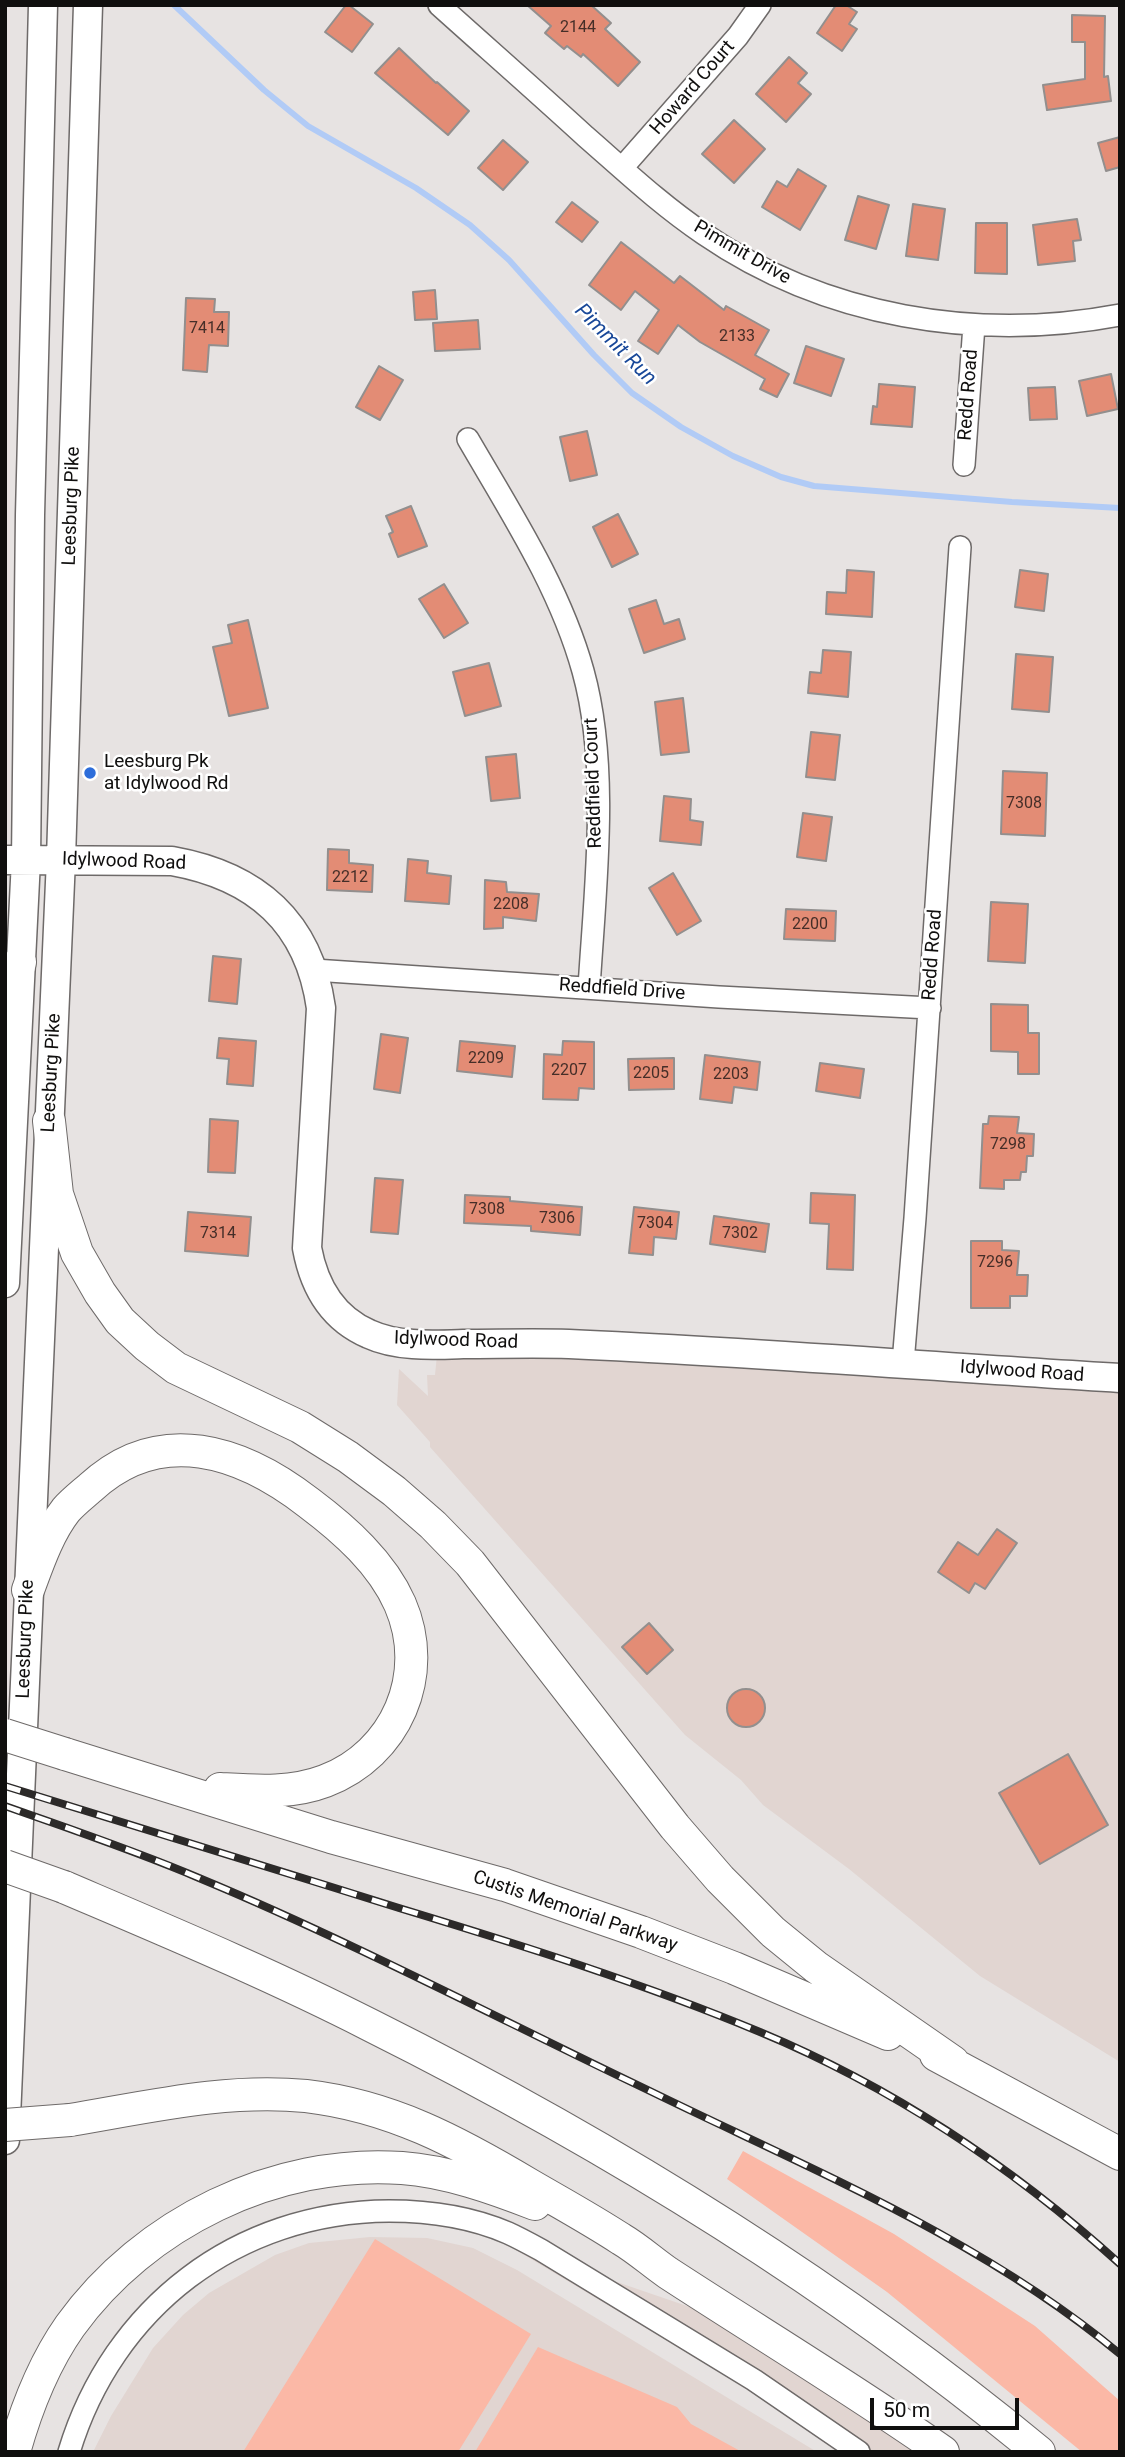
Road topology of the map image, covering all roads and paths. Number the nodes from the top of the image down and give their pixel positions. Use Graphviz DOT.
graph roads {
  1 [pos="88,5"];
  2 [pos="439,5"];
  3 [pos="760,5"];
  4 [pos="42,9"];
  5 [pos="622,168"];
  6 [pos="1120,315"];
  7 [pos="974,325"];
  8 [pos="468,439"];
  9 [pos="964,465"];
  10 [pos="960,547"];
  11 [pos="61,859"];
  12 [pos="15,860"];
  13 [pos="20,962"];
  14 [pos="314,970"];
  15 [pos="589,988"];
  16 [pos="930,1008"];
  17 [pos="5,1018"];
  18 [pos="49,1121"];
  19 [pos="5,1283"];
  20 [pos="903,1363"];
  21 [pos="1120,1378"];
  22 [pos="28,1590"];
  23 [pos="5,1735"];
  24 [pos="168,1785"];
  25 [pos="5,1866"];
  26 [pos="953,2062"];
  27 [pos="5,2125"];
  28 [pos="5,2140"];
  29 [pos="1120,2154"];
  30 [pos="667,2272"];
  31 [pos="898,2420"];
  32 [pos="14,2452"];
  33 [pos="69,2452"];
  34 [pos="859,2452"];
  35 [pos="933,2452"];
  36 [pos="943,2452"];
  37 [pos="1039,2452"];
  1 -- 11 [label="main road, Leesburg Pike"];
  2 -- 5 [label="street, Pimmit Drive"];
  3 -- 5 [label="street, Howard Court"];
  4 -- 12 [label="main road, Leesburg Pike"];
  5 -- 7 [label="street, Pimmit Drive"];
  6 -- 7 [label="street, Pimmit Drive"];
  7 -- 9 [label="street, Redd Road"];
  8 -- 15 [label="street, Reddfield Court"];
  10 -- 16 [label="street, Redd Road"];
  11 -- 12 [label="main road, Idylwood Road"];
  11 -- 14 [label="main road, Idylwood Road"];
  11 -- 18 [label="main road, Leesburg Pike"];
  12 -- 13 [label="main road, Leesburg Pike"];
  13 -- 17 [label="highway"];
  13 -- 19 [label="main road, Leesburg Pike"];
  14 -- 15 [label="street, Reddfield Drive"];
  14 -- 20 [label="main road, Idylwood Road"];
  15 -- 16 [label="street, Reddfield Drive"];
  16 -- 20 [label="street, Redd Road"];
  18 -- 22 [label="main road, Leesburg Pike"];
  18 -- 26 [label="highway"];
  20 -- 21 [label="main road, Idylwood Road"];
  22 -- 24 [label="highway"];
  22 -- 28 [label="main road, Leesburg Pike"];
  23 -- 24 [label="highway, Custis Memorial Parkway, bridge"];
  24 -- 26 [label="highway, Custis Memorial Parkway"];
  25 -- 37 [label="highway, bridge"];
  26 -- 29 [label="highway, Custis Memorial Parkway"];
  27 -- 30 [label="highway, bridge"];
  30 -- 31 [label="highway"];
  30 -- 32 [label="highway"];
  31 -- 35 [label="highway"];
  31 -- 36 [label="highway"];
  33 -- 34 [label="street"];
}
